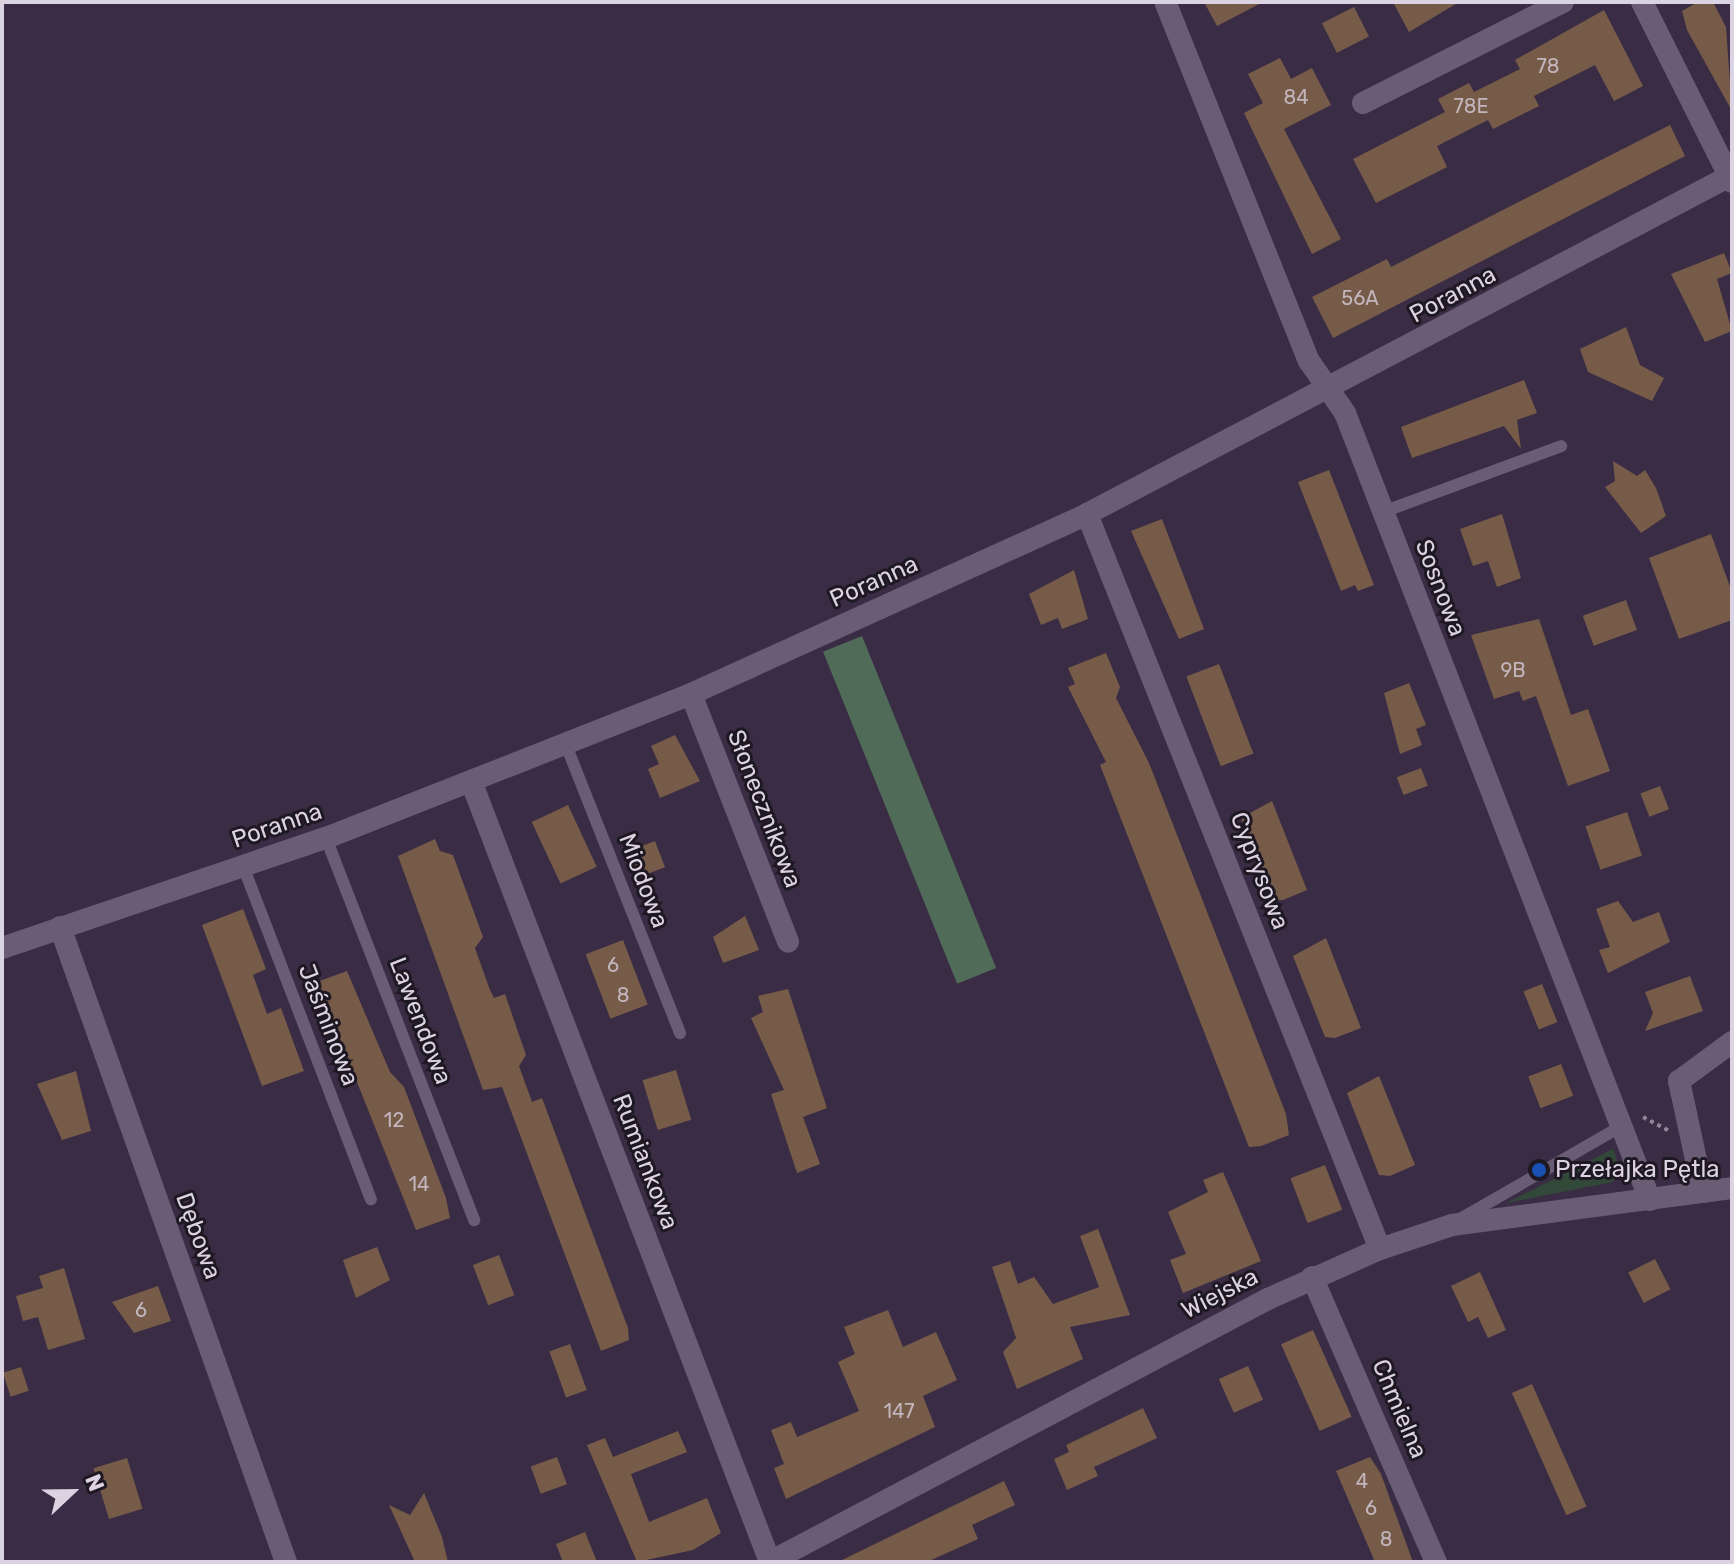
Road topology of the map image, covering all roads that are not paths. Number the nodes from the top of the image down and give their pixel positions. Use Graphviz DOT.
graph roads {
  1 [pos="1563,2"];
  2 [pos="1642,2"];
  3 [pos="1166,4"];
  4 [pos="1363,103"];
  5 [pos="1731,178"];
  6 [pos="1333,388"];
  7 [pos="1561,446"];
  8 [pos="1383,512"];
  9 [pos="1087,514"];
  10 [pos="691,694"];
  11 [pos="566,745"];
  12 [pos="471,781"];
  13 [pos="326,838"];
  14 [pos="243,866"];
  15 [pos="60,927"];
  16 [pos="788,942"];
  17 [pos="2,948"];
  18 [pos="680,1033"];
  19 [pos="1732,1042"];
  20 [pos="1620,1127"];
  21 [pos="1732,1188"];
  22 [pos="1703,1192"];
  23 [pos="371,1199"];
  24 [pos="1650,1200"];
  25 [pos="474,1220"];
  26 [pos="1452,1225"];
  27 [pos="1380,1249"];
  28 [pos="1312,1277"];
  29 [pos="286,1562"];
  30 [pos="770,1562"];
  31 [pos="1436,1562"];
  1 -- 4 [label="street"];
  2 -- 5 [label="street, Poranna"];
  3 -- 6 [label="street, Sosnowa"];
  5 -- 6 [label="street, Poranna"];
  6 -- 8 [label="street, Sosnowa"];
  6 -- 9 [label="street, Poranna"];
  7 -- 8 [label="lane"];
  8 -- 20 [label="street, Sosnowa"];
  9 -- 10 [label="street, Poranna"];
  9 -- 27 [label="street, Cyprysowa"];
  10 -- 11 [label="street, Poranna"];
  10 -- 16 [label="street, Słonecznikowa"];
  11 -- 12 [label="street, Poranna"];
  11 -- 18 [label="lane, Miodowa"];
  12 -- 13 [label="street, Poranna"];
  12 -- 30 [label="street, Rumiankowa"];
  13 -- 14 [label="street, Poranna"];
  13 -- 25 [label="lane, Lawendowa"];
  14 -- 15 [label="street, Poranna"];
  14 -- 23 [label="lane, Jaśminowa"];
  15 -- 17 [label="street, Poranna"];
  15 -- 29 [label="street, Dębowa"];
  19 -- 22 [label="street"];
  20 -- 24 [label="street, Sosnowa"];
  20 -- 26 [label="lane"];
  21 -- 22 [label="street, Wiejska"];
  22 -- 24 [label="street, Wiejska"];
  24 -- 26 [label="street, Wiejska"];
  26 -- 27 [label="street, Wiejska"];
  27 -- 28 [label="street, Wiejska"];
  28 -- 30 [label="street, Wiejska"];
  28 -- 31 [label="street, Chmielna"];
}
